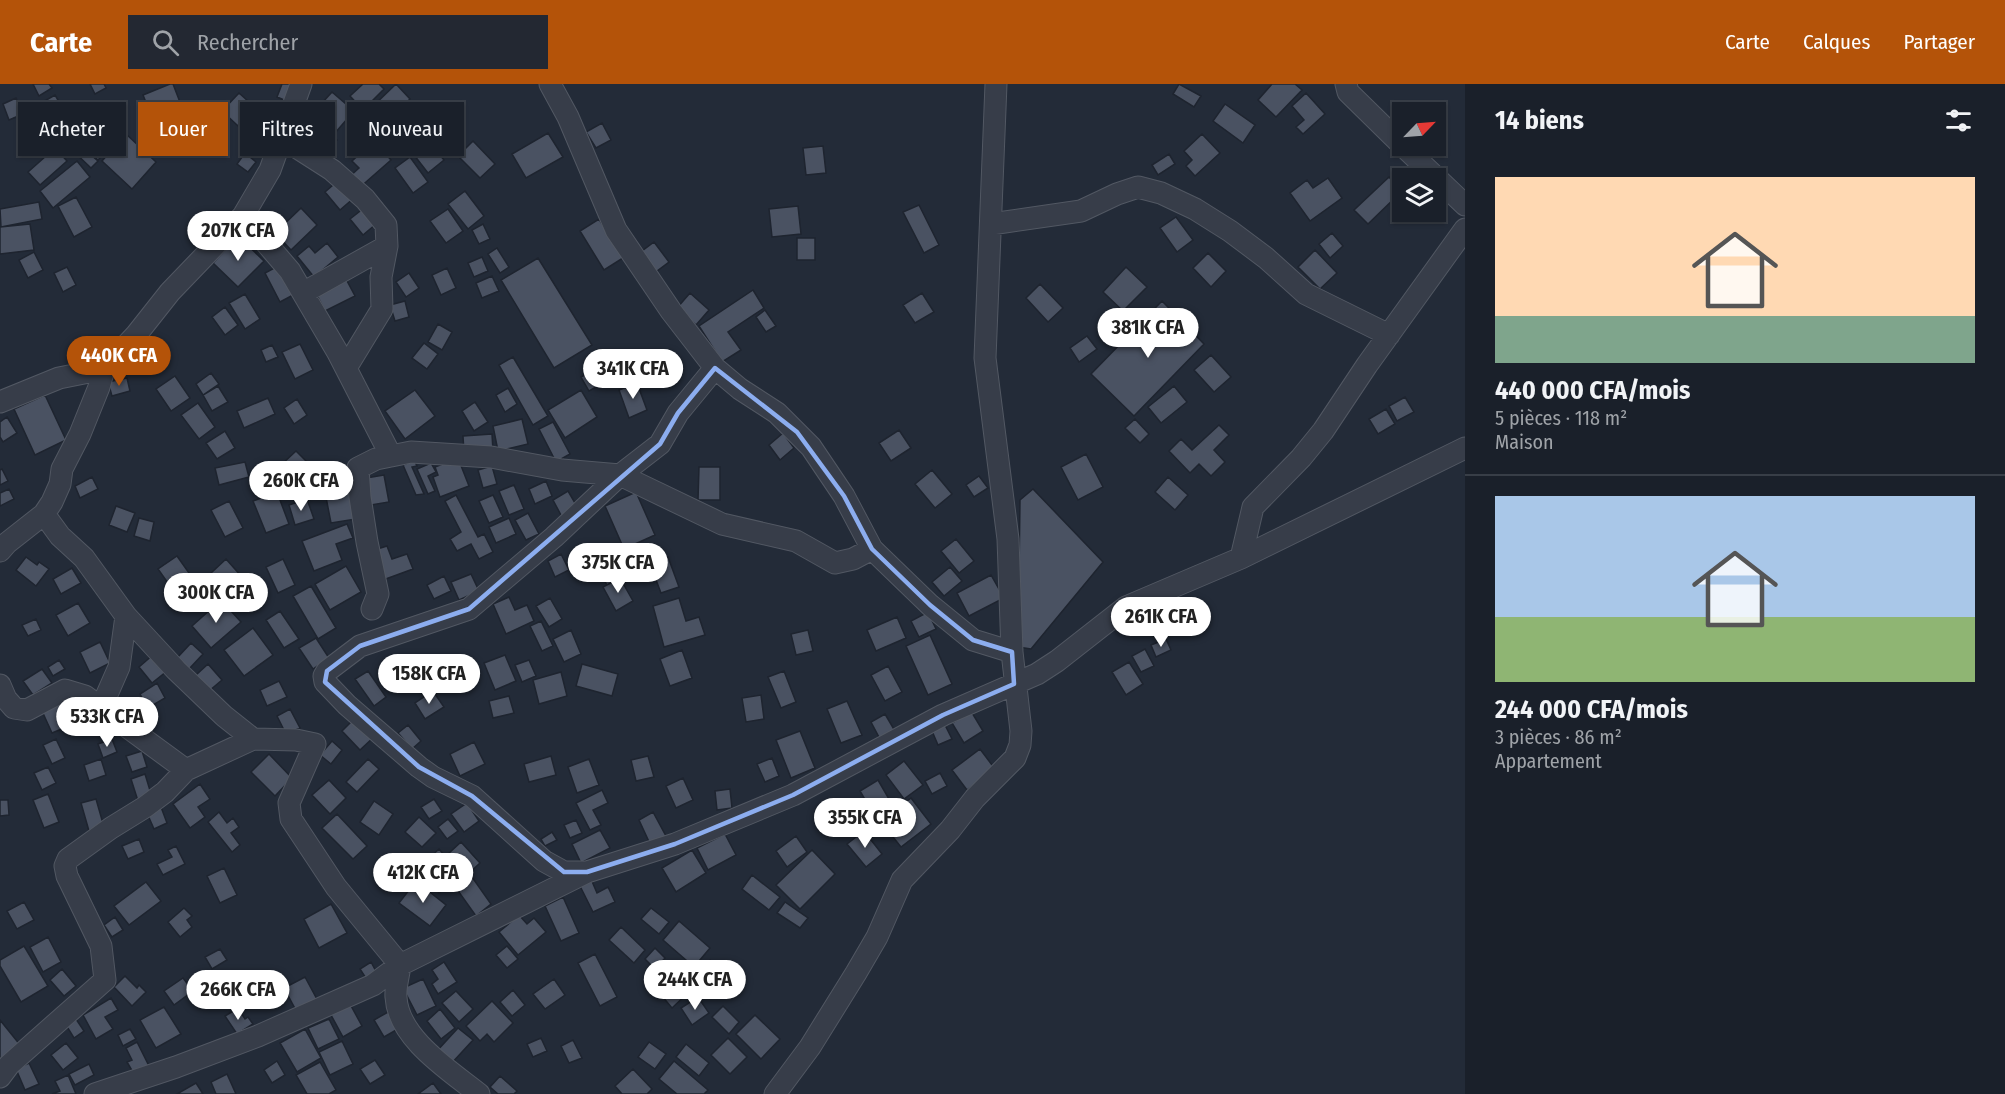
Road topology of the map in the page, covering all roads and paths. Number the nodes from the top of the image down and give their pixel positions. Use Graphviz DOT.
graph roads {
  1 [pos="302,84"];
  2 [pos="550,84"];
  3 [pos="996,84"];
  4 [pos="1346,84"];
  5 [pos="295,102"];
  6 [pos="1392,134"];
  7 [pos="275,156"];
  8 [pos="310,156"];
  9 [pos="1414,156"];
  10 [pos="1465,206"];
  11 [pos="243,216"];
  12 [pos="991,224"];
  13 [pos="1465,230"];
  14 [pos="387,246"];
  15 [pos="303,293"];
  16 [pos="1389,335"];
  17 [pos="346,368"];
  18 [pos="716,368"];
  19 [pos="104,369"];
  20 [pos="0,402"];
  21 [pos="1465,448"];
  22 [pos="391,456"];
  23 [pos="620,475"];
  24 [pos="44,514"];
  25 [pos="872,549"];
  26 [pos="0,551"];
  27 [pos="1242,558"];
  28 [pos="372,609"];
  29 [pos="126,616"];
  30 [pos="1011,652"];
  31 [pos="1014,684"];
  32 [pos="0,685"];
  33 [pos="101,708"];
  34 [pos="253,739"];
  35 [pos="186,770"];
  36 [pos="587,872"];
  37 [pos="400,965"];
  38 [pos="0,1077"];
  39 [pos="95,1094"];
  40 [pos="478,1094"];
  41 [pos="775,1094"];
  1 -- 5 [label="street"];
  2 -- 18 [label="street"];
  3 -- 12 [label="street"];
  4 -- 6 [label="street"];
  7 -- 11 [label="street"];
  8 -- 14 [label="street"];
  9 -- 10 [label="street"];
  11 -- 15 [label="street"];
  11 -- 19 [label="street"];
  12 -- 16 [label="street"];
  12 -- 30 [label="street"];
  13 -- 16 [label="street"];
  14 -- 15 [label="street"];
  14 -- 17 [label="street"];
  15 -- 17 [label="street"];
  16 -- 27 [label="street"];
  17 -- 22 [label="street"];
  18 -- 23 [label="street"];
  18 -- 25 [label="street"];
  19 -- 20 [label="street"];
  19 -- 24 [label="street"];
  21 -- 27 [label="street"];
  22 -- 23 [label="street"];
  22 -- 28 [label="street"];
  23 -- 25 [label="street"];
  23 -- 36 [label="street"];
  24 -- 26 [label="street"];
  24 -- 29 [label="street"];
  25 -- 30 [label="street"];
  27 -- 31 [label="street"];
  29 -- 33 [label="street"];
  29 -- 34 [label="street"];
  30 -- 31 [label="street"];
  31 -- 36 [label="street"];
  31 -- 41 [label="street"];
  32 -- 33 [label="street"];
  33 -- 35 [label="street"];
  34 -- 35 [label="street"];
  34 -- 37 [label="street"];
  35 -- 38 [label="street"];
  36 -- 37 [label="street"];
  37 -- 39 [label="street"];
  37 -- 40 [label="street"];
}
